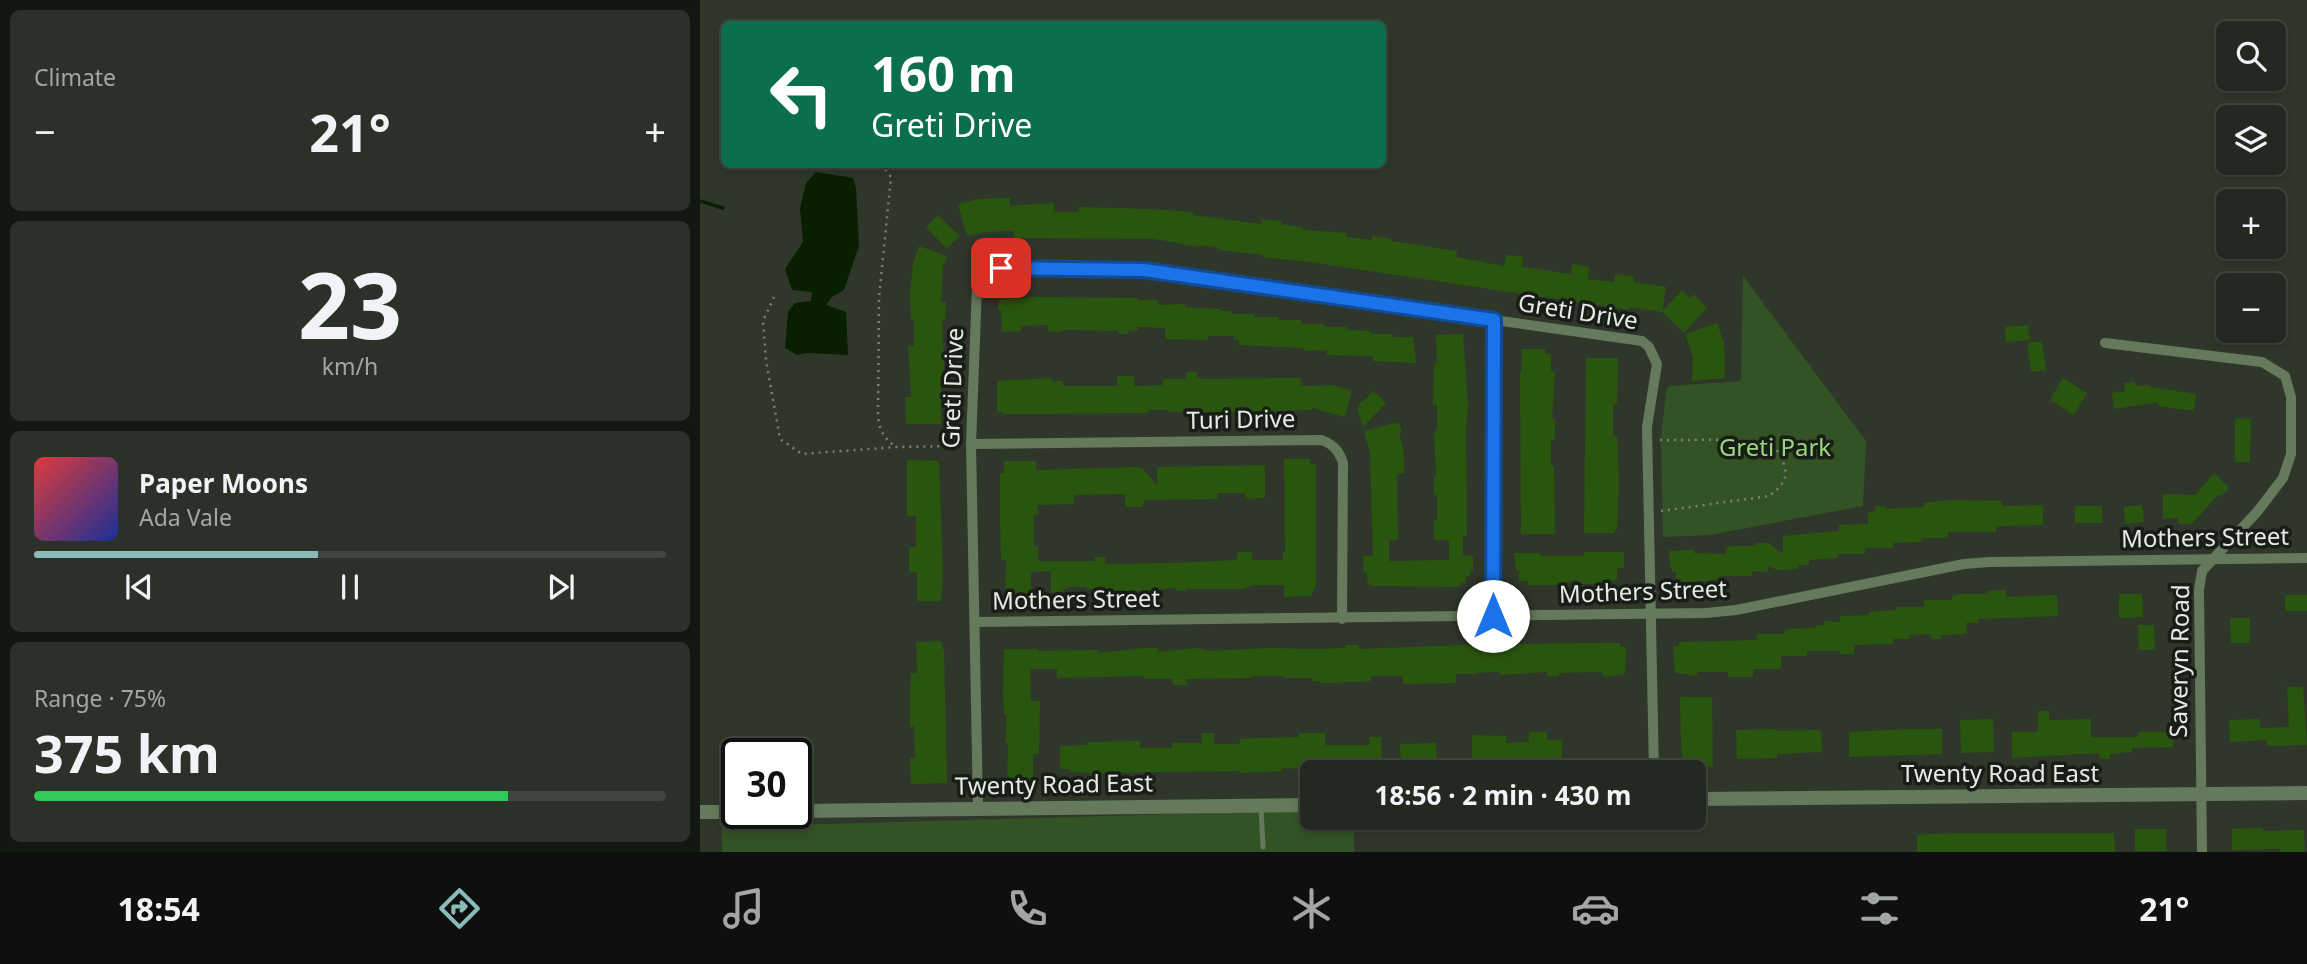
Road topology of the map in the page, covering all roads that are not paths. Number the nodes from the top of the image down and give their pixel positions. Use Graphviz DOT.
graph roads {
  1 [pos="1494,320"];
  2 [pos="2105,343"];
  3 [pos="971,444"];
  4 [pos="2307,558"];
  5 [pos="2211,559"];
  6 [pos="1650,614"];
  7 [pos="1493,616"];
  8 [pos="1342,619"];
  9 [pos="975,622"];
  10 [pos="1654,760"];
  11 [pos="2307,793"];
  12 [pos="2203,795"];
  13 [pos="1706,799"];
  14 [pos="1261,805"];
  15 [pos="1300,805"];
  16 [pos="978,809"];
  17 [pos="812,811"];
  18 [pos="700,812"];
  19 [pos="721,812"];
  20 [pos="1263,847"];
  21 [pos="2202,852"];
  1 -- 3 [label="street, Greti Drive"];
  1 -- 6 [label="street, Greti Drive"];
  1 -- 7 [label="street"];
  2 -- 5 [label="street, Saveryn Road"];
  3 -- 8 [label="street, Turi Drive"];
  3 -- 9 [label="street, Greti Drive"];
  4 -- 5 [label="street, Mothers Street"];
  5 -- 6 [label="street, Mothers Street"];
  5 -- 12 [label="street, Saveryn Road"];
  6 -- 7 [label="street, Mothers Street"];
  6 -- 10 [label="street, Greti Drive"];
  7 -- 8 [label="street, Mothers Street"];
  8 -- 9 [label="street, Mothers Street"];
  9 -- 16 [label="street, Greti Drive"];
  11 -- 12 [label="street, Twenty Road East"];
  12 -- 13 [label="street, Twenty Road East"];
  12 -- 21 [label="street, Saveryn Road"];
  14 -- 15 [label="street, Twenty Road East"];
  14 -- 16 [label="street, Twenty Road East"];
  14 -- 20 [label="lane"];
  16 -- 17 [label="street, Twenty Road East"];
  18 -- 19 [label="street"];
}
